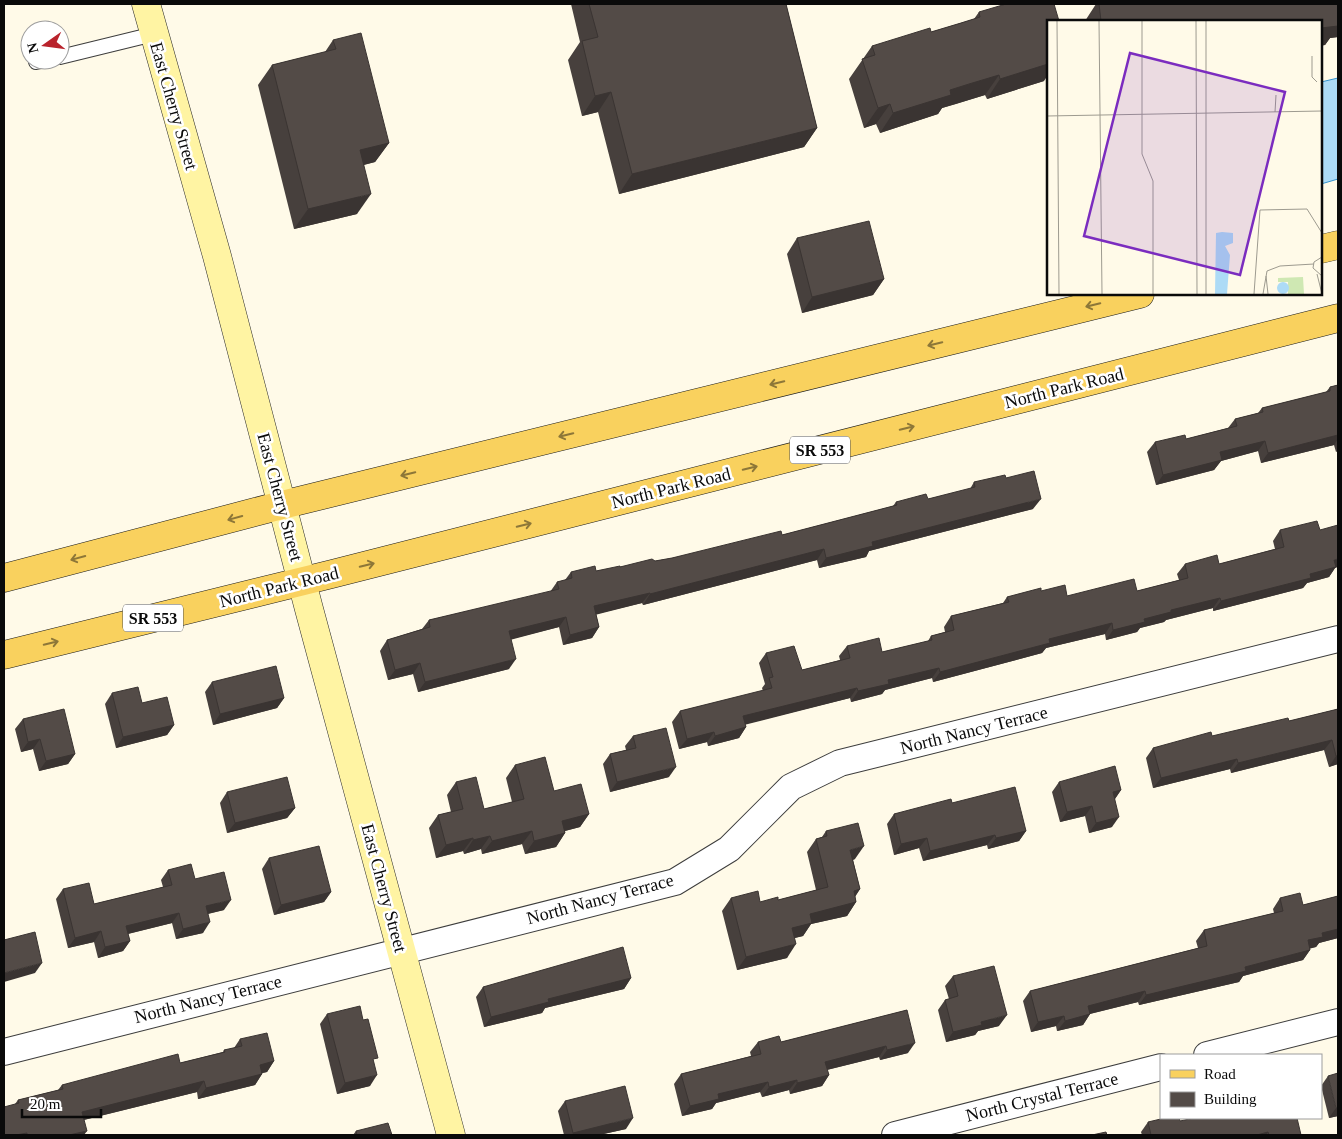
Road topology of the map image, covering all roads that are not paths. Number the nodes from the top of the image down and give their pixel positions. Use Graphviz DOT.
graph roads {
  1 [pos="146,4"];
  2 [pos="154,34"];
  3 [pos="70,55"];
  4 [pos="1338,245"];
  5 [pos="1322,249"];
  6 [pos="1136,295"];
  7 [pos="1338,318"];
  8 [pos="282,505"];
  9 [pos="4,578"];
  10 [pos="302,580"];
  11 [pos="1338,639"];
  12 [pos="4,655"];
  13 [pos="401,950"];
  14 [pos="1338,1022"];
  15 [pos="4,1052"];
  16 [pos="1211,1054"];
  17 [pos="1160,1067"];
  18 [pos="451,1135"];
  19 [pos="895,1135"];
  1 -- 2 [label="street, East Cherry Street"];
  2 -- 3 [label="lane"];
  2 -- 8 [label="street, East Cherry Street"];
  4 -- 5 [label="main road"];
  6 -- 8 [label="main road, one-way"];
  10 -- 7 [label="main road, North Park Road / SR 553, one-way"];
  8 -- 9 [label="main road, one-way"];
  8 -- 10 [label="street, East Cherry Street"];
  12 -- 10 [label="main road, North Park Road / SR 553, one-way"];
  10 -- 13 [label="street, East Cherry Street"];
  11 -- 13 [label="street, North Nancy Terrace"];
  13 -- 15 [label="street, North Nancy Terrace"];
  13 -- 18 [label="street, East Cherry Street"];
  14 -- 16 [label="street"];
  17 -- 19 [label="street, North Crystal Terrace"];
}
